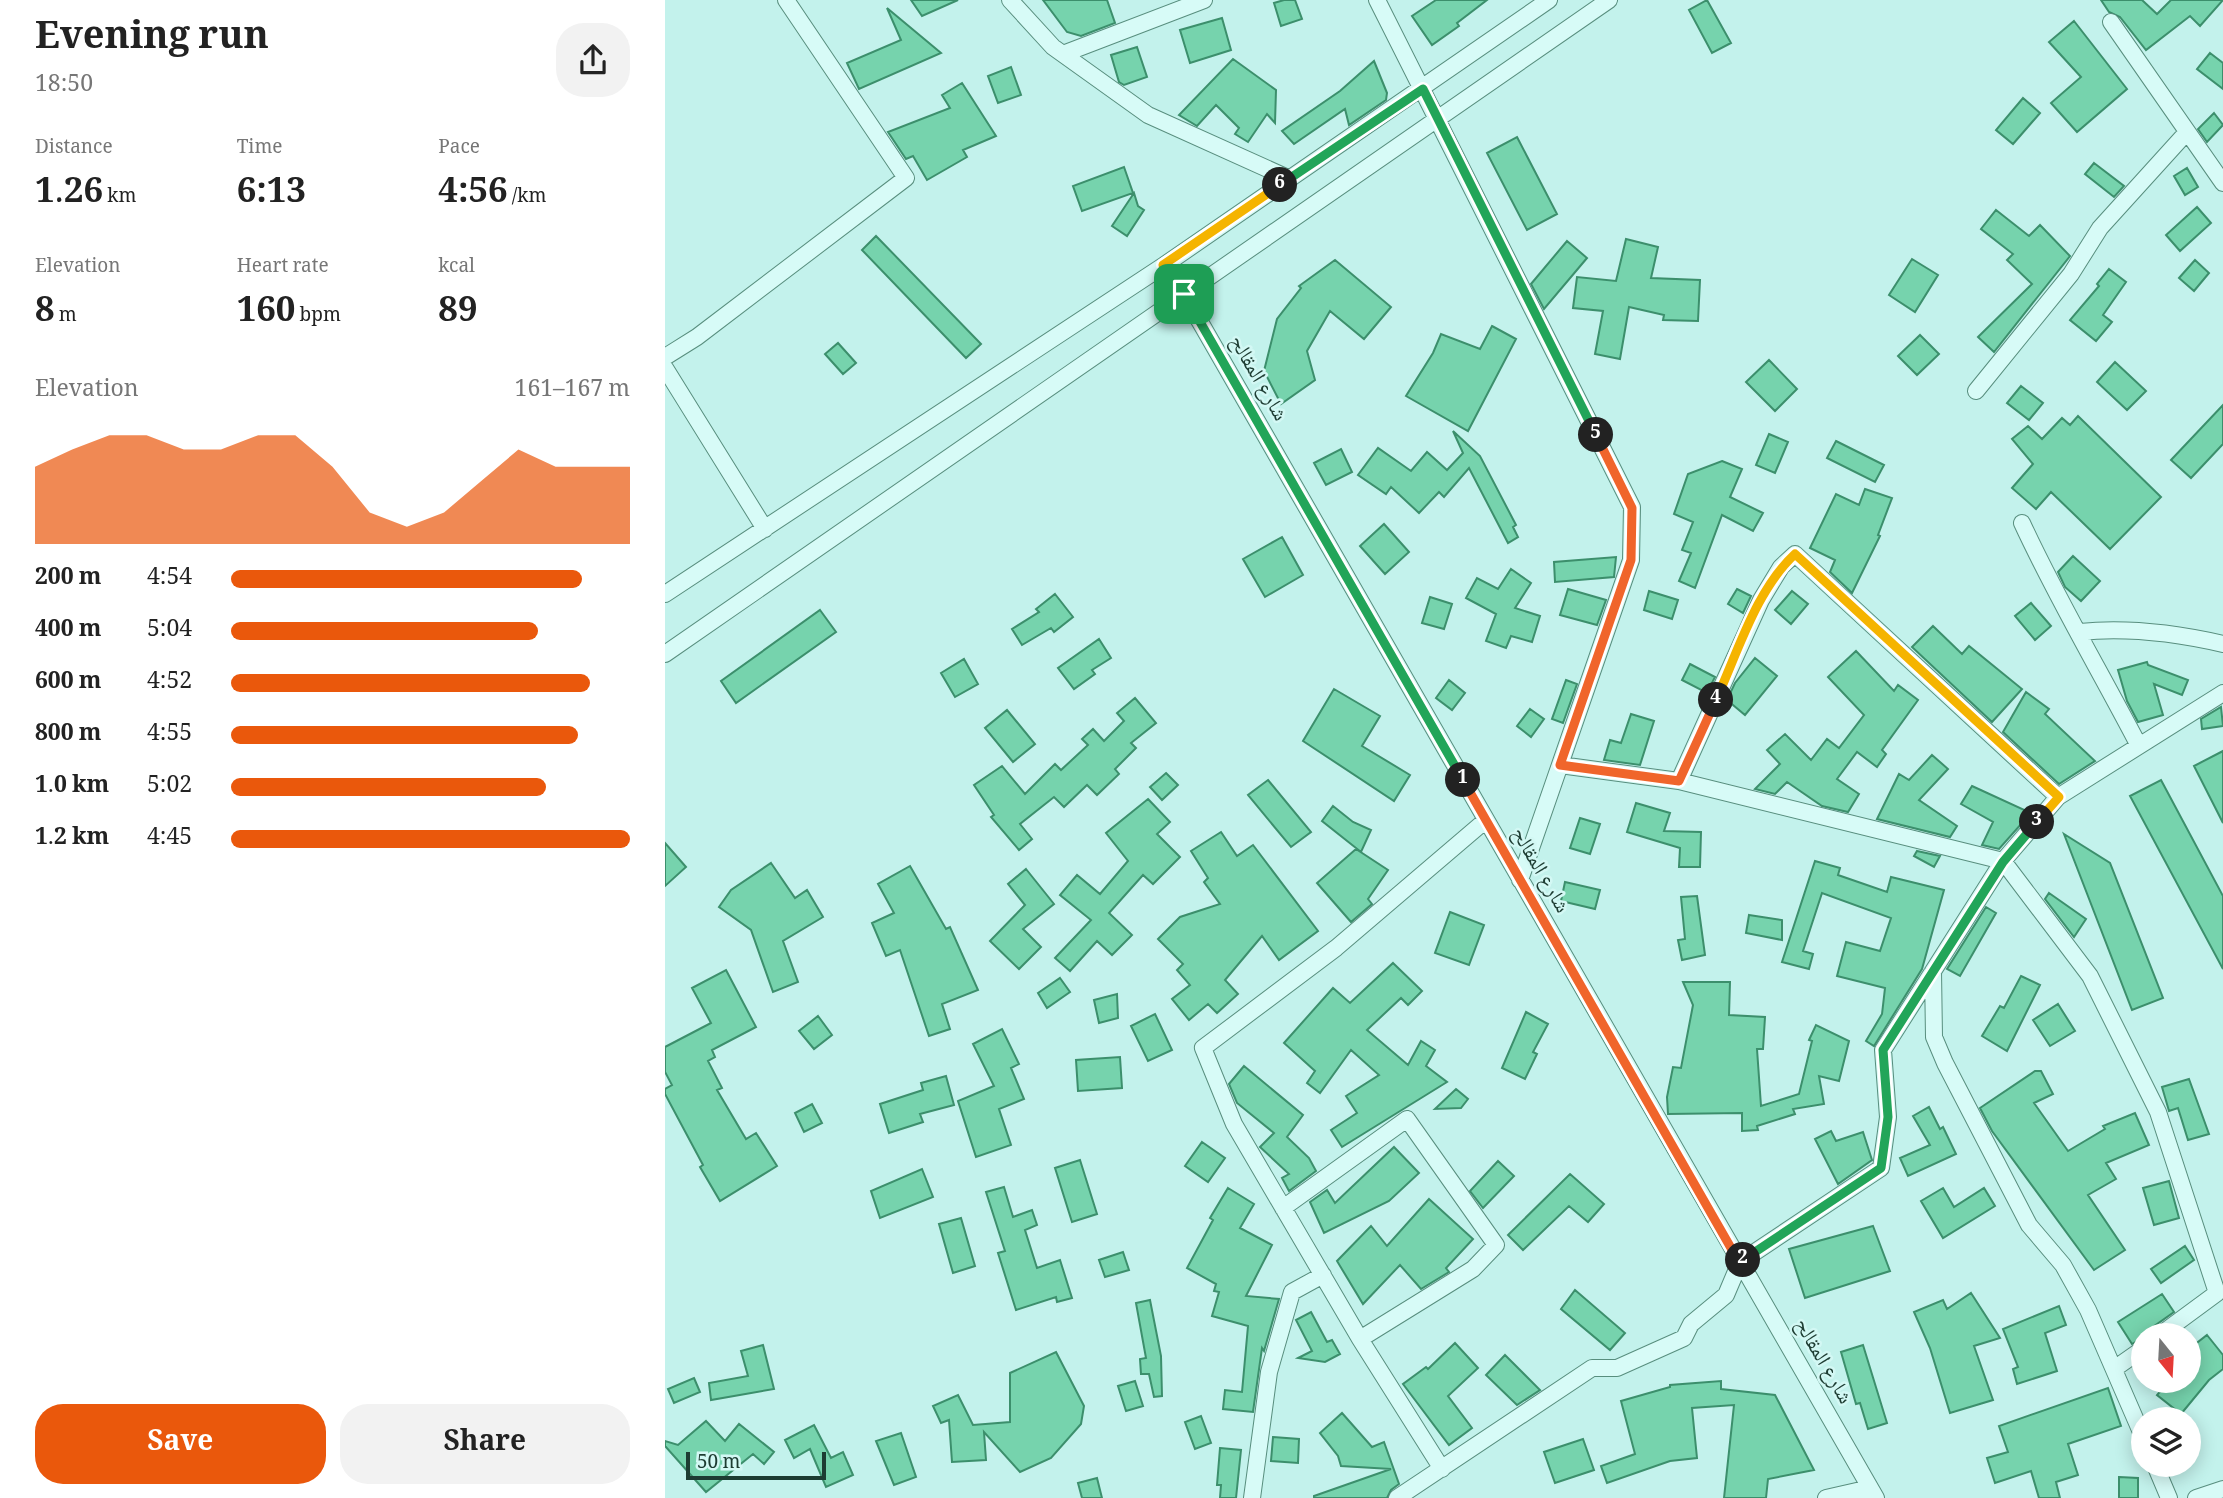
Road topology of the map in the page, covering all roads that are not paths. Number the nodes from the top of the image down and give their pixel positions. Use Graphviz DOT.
graph roads {
  1 [pos="786,0"];
  2 [pos="1010,0"];
  3 [pos="1377,0"];
  4 [pos="1549,0"];
  5 [pos="1609,0"];
  6 [pos="1200,1"];
  7 [pos="2111,22"];
  8 [pos="1063,54"];
  9 [pos="1423,89"];
  10 [pos="1438,118"];
  11 [pos="2187,132"];
  12 [pos="1290,179"];
  13 [pos="2223,183"];
  14 [pos="1163,265"];
  15 [pos="1184,294"];
  16 [pos="665,357"];
  17 [pos="665,368"];
  18 [pos="1976,391"];
  19 [pos="2022,523"];
  20 [pos="765,528"];
  21 [pos="665,594"];
  22 [pos="2080,632"];
  23 [pos="2223,644"];
  24 [pos="665,654"];
  25 [pos="2223,693"];
  26 [pos="2139,746"];
  27 [pos="1560,765"];
  28 [pos="1679,781"];
  29 [pos="2059,797"];
  30 [pos="1486,820"];
  31 [pos="2003,862"];
  32 [pos="1520,880"];
  33 [pos="1933,971"];
  34 [pos="1283,1208"];
  35 [pos="1739,1262"];
  36 [pos="1323,1275"];
  37 [pos="2176,1323"];
  38 [pos="1360,1339"];
  39 [pos="2131,1357"];
  40 [pos="2114,1369"];
  41 [pos="2131,1409"];
  42 [pos="1441,1469"];
  43 [pos="2160,1477"];
  44 [pos="2223,1489"];
  45 [pos="1873,1493"];
  46 [pos="1252,1498"];
  47 [pos="1397,1498"];
  48 [pos="1826,1498"];
  49 [pos="2169,1498"];
  50 [pos="2196,1498"];
  1 -- 16 [label="street"];
  2 -- 8 [label="street"];
  3 -- 9 [label="street"];
  4 -- 9 [label="street"];
  5 -- 10 [label="street"];
  6 -- 8 [label="street"];
  7 -- 11 [label="street"];
  8 -- 12 [label="street"];
  9 -- 10 [label="street"];
  9 -- 12 [label="street"];
  10 -- 15 [label="street"];
  10 -- 27 [label="street"];
  11 -- 13 [label="street"];
  11 -- 18 [label="street"];
  12 -- 14 [label="street"];
  14 -- 15 [label="street, شارع المقالح"];
  14 -- 20 [label="street"];
  15 -- 24 [label="street"];
  15 -- 30 [label="street, شارع المقالح"];
  17 -- 20 [label="street"];
  19 -- 22 [label="street"];
  20 -- 21 [label="street"];
  22 -- 23 [label="street"];
  22 -- 26 [label="street"];
  25 -- 26 [label="street"];
  26 -- 29 [label="street"];
  27 -- 28 [label="street"];
  27 -- 32 [label="street"];
  28 -- 29 [label="street"];
  28 -- 31 [label="street"];
  29 -- 31 [label="street"];
  30 -- 32 [label="street, شارع المقالح"];
  30 -- 34 [label="street"];
  31 -- 33 [label="street"];
  31 -- 37 [label="street"];
  32 -- 35 [label="street, شارع المقالح"];
  33 -- 35 [label="street"];
  33 -- 40 [label="street"];
  34 -- 36 [label="street"];
  34 -- 38 [label="street"];
  35 -- 42 [label="street"];
  35 -- 45 [label="street, شارع المقالح"];
  36 -- 38 [label="street"];
  36 -- 46 [label="street"];
  38 -- 42 [label="street"];
  39 -- 40 [label="street"];
  40 -- 41 [label="street"];
  42 -- 47 [label="street"];
  43 -- 49 [label="street"];
  44 -- 50 [label="street"];
  45 -- 48 [label="street"];
}
